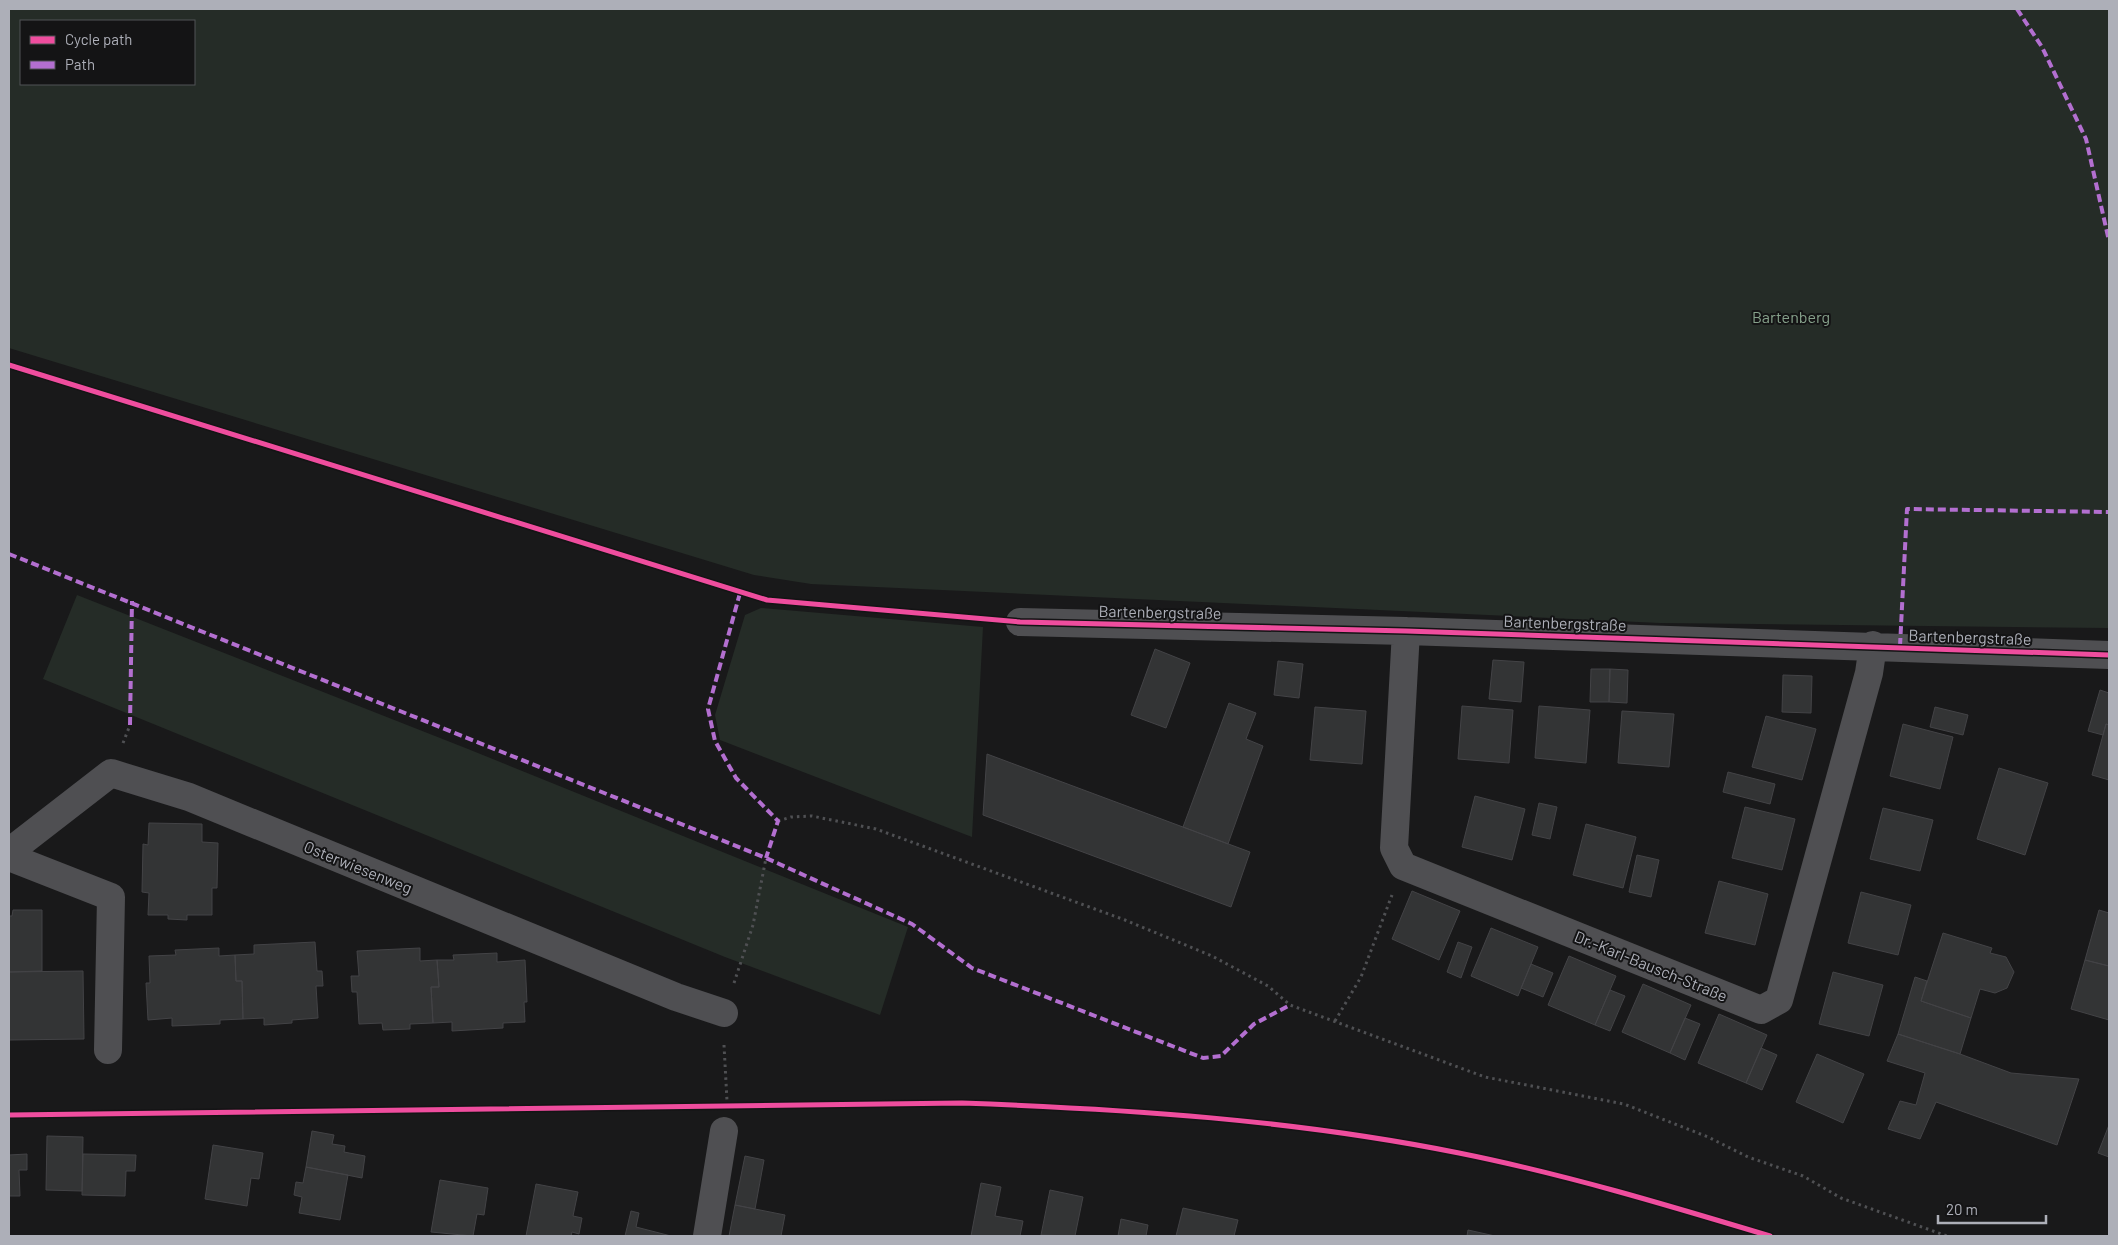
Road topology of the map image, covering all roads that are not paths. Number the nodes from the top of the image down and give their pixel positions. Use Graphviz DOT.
graph roads {
  1 [pos="1020,622"];
  2 [pos="1406,631"];
  3 [pos="1873,645"];
  4 [pos="2109,655"];
  5 [pos="9,852"];
  6 [pos="9,857"];
  7 [pos="724,1013"];
  8 [pos="108,1050"];
  9 [pos="724,1131"];
  10 [pos="707,1236"];
  1 -- 2 [label="street, Bartenbergstraße"];
  2 -- 3 [label="street, Bartenbergstraße"];
  2 -- 3 [label="street, Dr.-Karl-Bausch-Straße"];
  3 -- 4 [label="street, Bartenbergstraße"];
  5 -- 7 [label="street, Osterwiesenweg"];
  6 -- 8 [label="street"];
  9 -- 10 [label="street"];
}
